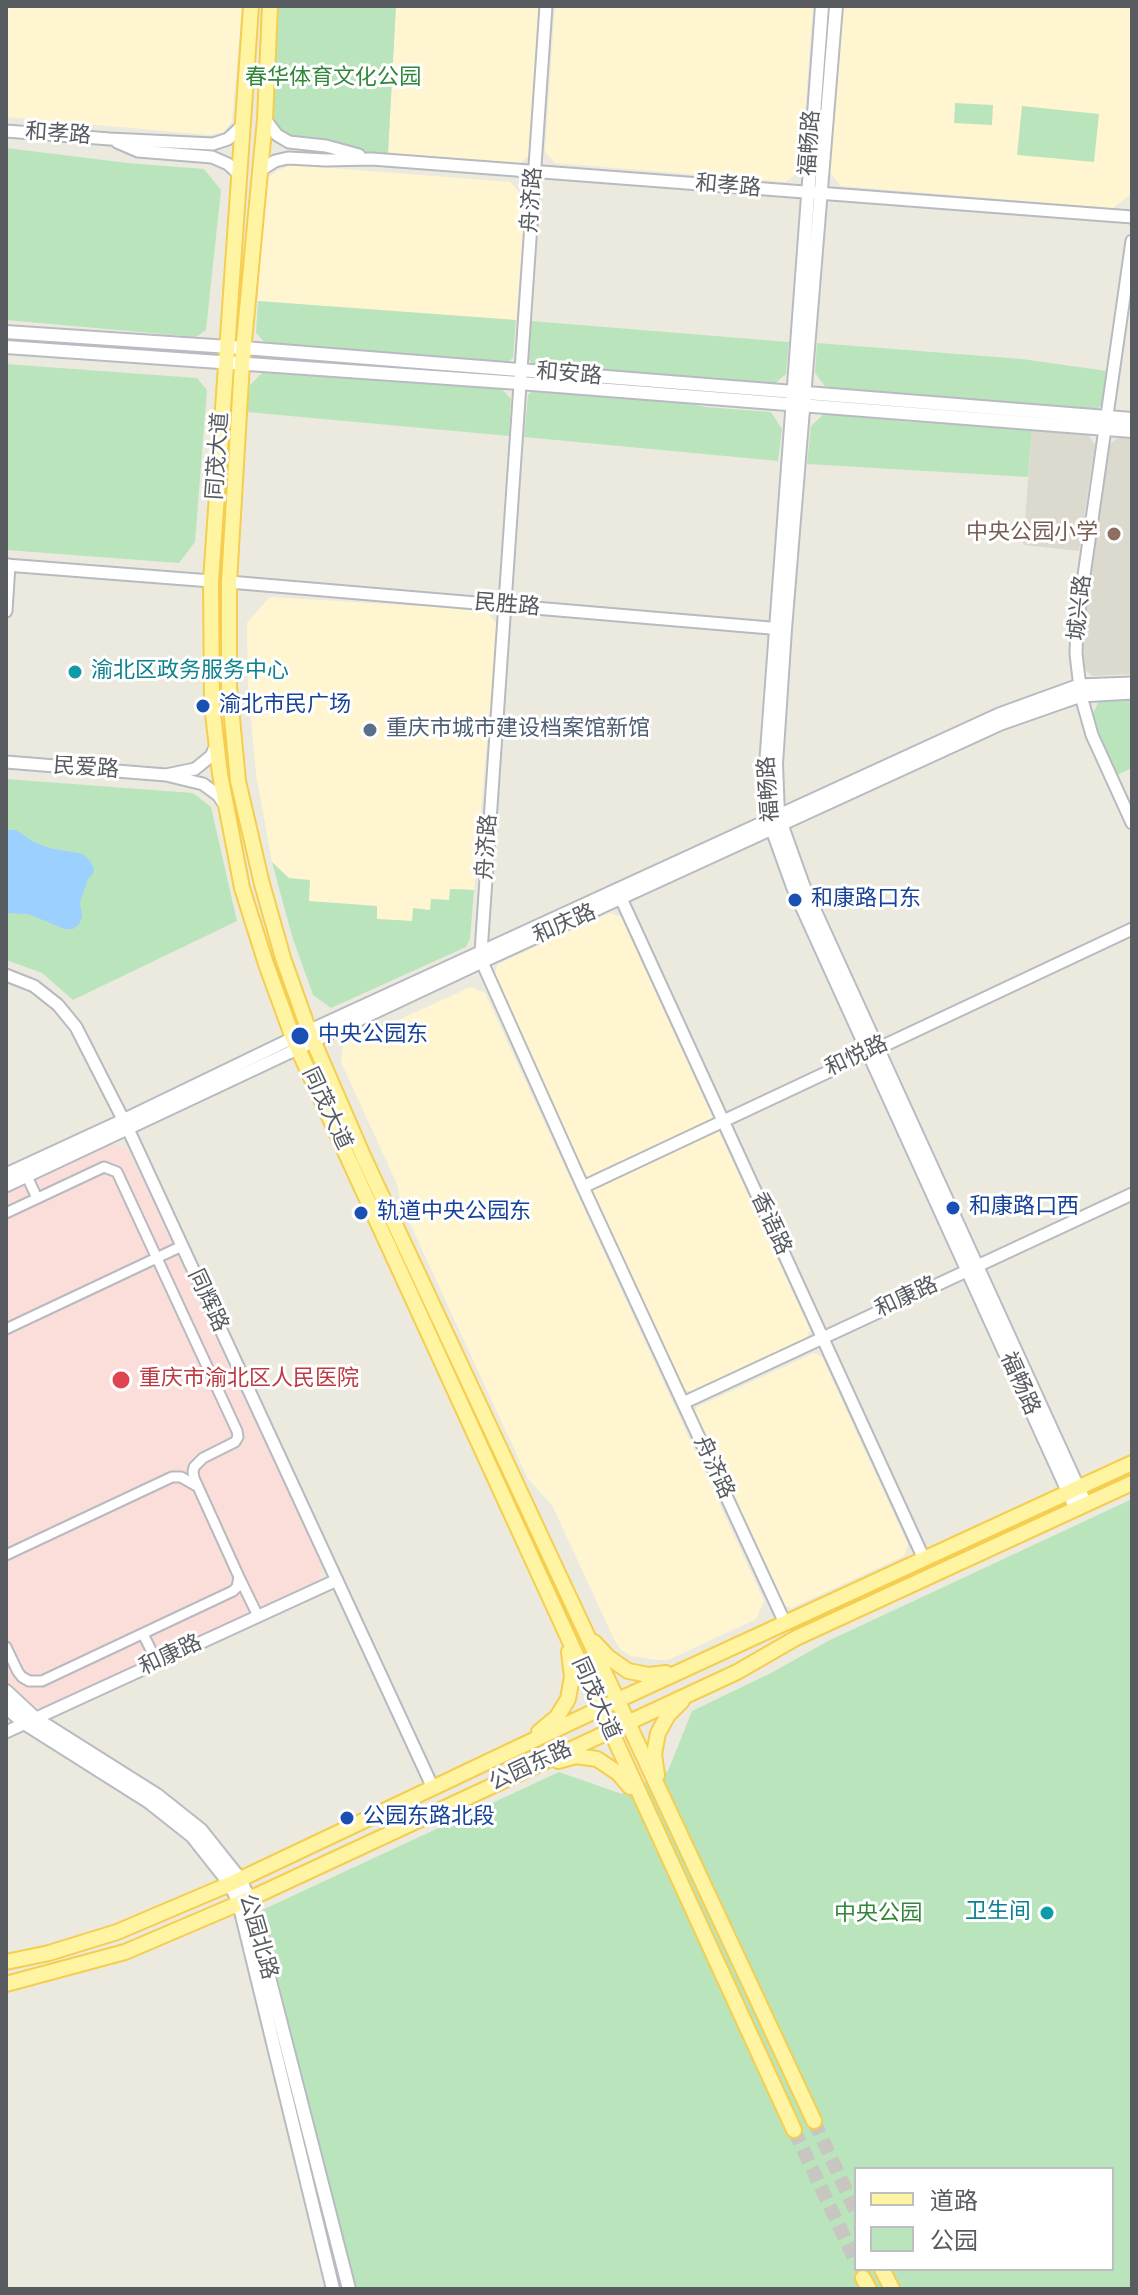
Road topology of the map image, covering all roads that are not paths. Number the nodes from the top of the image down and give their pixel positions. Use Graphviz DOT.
graph roads {
  1 [pos="251,6"];
  2 [pos="270,6"];
  3 [pos="546,6"];
  4 [pos="822,6"];
  5 [pos="836,6"];
  6 [pos="265,119"];
  7 [pos="243,125"];
  8 [pos="6,131"];
  9 [pos="110,139"];
  10 [pos="372,159"];
  11 [pos="259,171"];
  12 [pos="535,171"];
  13 [pos="240,175"];
  14 [pos="814,194"];
  15 [pos="1132,217"];
  16 [pos="1132,241"];
  17 [pos="6,332"];
  18 [pos="6,347"];
  19 [pos="225,354"];
  20 [pos="243,356"];
  21 [pos="519,377"];
  22 [pos="798,399"];
  23 [pos="1132,419"];
  24 [pos="1106,423"];
  25 [pos="1132,431"];
  26 [pos="7,565"];
  27 [pos="211,581"];
  28 [pos="229,582"];
  29 [pos="503,606"];
  30 [pos="6,611"];
  31 [pos="781,629"];
  32 [pos="1132,683"];
  33 [pos="1080,691"];
  34 [pos="1132,693"];
  35 [pos="217,745"];
  36 [pos="6,762"];
  37 [pos="166,775"];
  38 [pos="226,807"];
  39 [pos="775,822"];
  40 [pos="1132,823"];
  41 [pos="619,894"];
  42 [pos="1132,929"];
  43 [pos="482,957"];
  44 [pos="6,975"];
  45 [pos="311,1037"];
  46 [pos="296,1044"];
  47 [pos="872,1050"];
  48 [pos="723,1121"];
  49 [pos="126,1125"];
  50 [pos="25,1171"];
  51 [pos="6,1174"];
  52 [pos="6,1186"];
  53 [pos="583,1187"];
  54 [pos="1132,1194"];
  55 [pos="37,1198"];
  56 [pos="6,1213"];
  57 [pos="182,1246"];
  58 [pos="157,1258"];
  59 [pos="972,1268"];
  60 [pos="6,1329"];
  61 [pos="822,1338"];
  62 [pos="683,1403"];
  63 [pos="1132,1463"];
  64 [pos="1132,1483"];
  65 [pos="1073,1490"];
  66 [pos="200,1491"];
  67 [pos="1081,1507"];
  68 [pos="6,1555"];
  69 [pos="924,1559"];
  70 [pos="239,1577"];
  71 [pos="337,1580"];
  72 [pos="258,1616"];
  73 [pos="785,1623"];
  74 [pos="584,1631"];
  75 [pos="143,1634"];
  76 [pos="568,1640"];
  77 [pos="6,1647"];
  78 [pos="157,1662"];
  79 [pos="678,1672"];
  80 [pos="6,1691"];
  81 [pos="688,1694"];
  82 [pos="616,1701"];
  83 [pos="6,1707"];
  84 [pos="600,1709"];
  85 [pos="30,1721"];
  86 [pos="626,1722"];
  87 [pos="609,1730"];
  88 [pos="6,1732"];
  89 [pos="521,1746"];
  90 [pos="530,1767"];
  91 [pos="433,1788"];
  92 [pos="659,1791"];
  93 [pos="641,1800"];
  94 [pos="235,1881"];
  95 [pos="244,1901"];
  96 [pos="6,1962"];
  97 [pos="6,1984"];
  98 [pos="814,2121"];
  99 [pos="794,2130"];
  100 [pos="883,2271"];
  101 [pos="333,2289"];
  102 [pos="349,2289"];
  103 [pos="892,2289"];
  1 -- 7 [label="main road, 同茂大道"];
  2 -- 6 [label="main road, 同茂大道"];
  3 -- 12 [label="street, 舟济路"];
  4 -- 14 [label="main road, 福畅路"];
  5 -- 14 [label="main road, 福畅路"];
  6 -- 10 [label="street"];
  6 -- 11 [label="main road, 同茂大道"];
  7 -- 9 [label="street"];
  7 -- 13 [label="main road, 同茂大道"];
  8 -- 9 [label="street, 和孝路"];
  9 -- 13 [label="street"];
  10 -- 11 [label="street"];
  10 -- 12 [label="street, 和孝路"];
  11 -- 20 [label="main road, 同茂大道"];
  12 -- 14 [label="street, 和孝路"];
  12 -- 21 [label="street, 舟济路"];
  13 -- 19 [label="main road, 同茂大道"];
  14 -- 15 [label="street, 和孝路"];
  14 -- 22 [label="main road, 福畅路"];
  16 -- 24 [label="street, 城兴路"];
  17 -- 19 [label="main road, 和安路"];
  18 -- 19 [label="main road, 和安路"];
  19 -- 20 [label="main road, 和安路"];
  19 -- 27 [label="main road, 同茂大道"];
  20 -- 21 [label="main road, 和安路"];
  20 -- 28 [label="main road, 同茂大道"];
  21 -- 22 [label="main road, 和安路"];
  21 -- 29 [label="street, 舟济路"];
  22 -- 24 [label="main road, 和安路"];
  22 -- 31 [label="main road, 福畅路"];
  23 -- 24 [label="main road, 和安路"];
  24 -- 25 [label="main road, 和安路"];
  24 -- 33 [label="street, 城兴路"];
  26 -- 27 [label="street"];
  26 -- 30 [label="street"];
  27 -- 35 [label="main road, 同茂大道"];
  28 -- 29 [label="street, 民胜路"];
  28 -- 45 [label="main road, 同茂大道"];
  29 -- 31 [label="street, 民胜路"];
  29 -- 43 [label="street, 舟济路"];
  31 -- 39 [label="main road, 福畅路"];
  32 -- 33 [label="street, 和庆路"];
  33 -- 34 [label="street, 和庆路"];
  33 -- 39 [label="street, 和庆路"];
  33 -- 40 [label="street, 城兴路"];
  35 -- 37 [label="street"];
  35 -- 38 [label="main road, 同茂大道"];
  36 -- 37 [label="street, 民爱路"];
  37 -- 38 [label="street"];
  38 -- 46 [label="main road, 同茂大道"];
  39 -- 41 [label="street, 和庆路"];
  39 -- 47 [label="main road, 福畅路"];
  41 -- 43 [label="street, 和庆路"];
  41 -- 48 [label="street, 香语路"];
  42 -- 47 [label="street, 和悦路"];
  43 -- 45 [label="street, 和庆路"];
  43 -- 53 [label="street, 舟济路"];
  44 -- 49 [label="street, 同辉路"];
  45 -- 46 [label="street, 和庆路"];
  45 -- 74 [label="main road, 同茂大道"];
  46 -- 49 [label="street, 和庆路"];
  46 -- 76 [label="main road, 同茂大道"];
  47 -- 48 [label="street, 和悦路"];
  47 -- 59 [label="main road, 福畅路"];
  48 -- 53 [label="street, 和悦路"];
  48 -- 61 [label="street, 香语路"];
  49 -- 50 [label="street, 和庆路"];
  49 -- 57 [label="street, 同辉路"];
  50 -- 51 [label="street, 和庆路"];
  50 -- 52 [label="street, 和庆路"];
  50 -- 55 [label="street"];
  53 -- 62 [label="street, 舟济路"];
  54 -- 59 [label="street, 和康路"];
  55 -- 56 [label="street"];
  55 -- 58 [label="street"];
  57 -- 58 [label="street"];
  57 -- 71 [label="street, 同辉路"];
  58 -- 60 [label="street"];
  58 -- 66 [label="street"];
  59 -- 61 [label="street, 和康路"];
  59 -- 65 [label="main road, 福畅路"];
  61 -- 62 [label="street, 和康路"];
  61 -- 69 [label="street, 香语路"];
  62 -- 73 [label="street, 舟济路"];
  63 -- 65 [label="main road, 公园东路"];
  64 -- 67 [label="main road, 公园东路"];
  65 -- 67 [label="main road, 福畅路"];
  65 -- 69 [label="main road, 公园东路"];
  66 -- 68 [label="street"];
  66 -- 70 [label="street"];
  67 -- 81 [label="main road, 公园东路"];
  69 -- 73 [label="main road, 公园东路"];
  70 -- 72 [label="street"];
  70 -- 75 [label="street"];
  71 -- 72 [label="street, 和康路"];
  71 -- 91 [label="street, 同辉路"];
  72 -- 78 [label="street, 和康路"];
  73 -- 79 [label="main road, 公园东路"];
  74 -- 79 [label="main road"];
  74 -- 82 [label="main road, 同茂大道"];
  75 -- 77 [label="street"];
  75 -- 78 [label="street"];
  76 -- 84 [label="main road, 同茂大道"];
  76 -- 89 [label="main road"];
  78 -- 85 [label="street, 和康路"];
  79 -- 82 [label="main road, 公园东路"];
  80 -- 85 [label="main road, 公园北路"];
  81 -- 86 [label="main road, 公园东路"];
  81 -- 92 [label="main road"];
  82 -- 84 [label="main road, 公园东路"];
  82 -- 86 [label="main road, 同茂大道"];
  83 -- 85 [label="main road, 公园北路"];
  84 -- 87 [label="main road, 同茂大道"];
  84 -- 89 [label="main road, 公园东路"];
  85 -- 88 [label="street, 和康路"];
  85 -- 94 [label="main road, 公园北路"];
  86 -- 87 [label="main road, 公园东路"];
  86 -- 92 [label="main road, 同茂大道"];
  87 -- 90 [label="main road, 公园东路"];
  87 -- 93 [label="main road, 同茂大道"];
  89 -- 91 [label="main road, 公园东路"];
  90 -- 93 [label="main road"];
  90 -- 95 [label="main road, 公园东路"];
  91 -- 94 [label="main road, 公园东路"];
  92 -- 98 [label="main road, 同茂大道"];
  93 -- 99 [label="main road, 同茂大道"];
  94 -- 95 [label="main road, 公园北路"];
  94 -- 96 [label="main road, 公园东路"];
  95 -- 97 [label="main road, 公园东路"];
  95 -- 101 [label="main road, 公园北路"];
  95 -- 102 [label="main road, 公园北路"];
  100 -- 103 [label="main road"];
}
